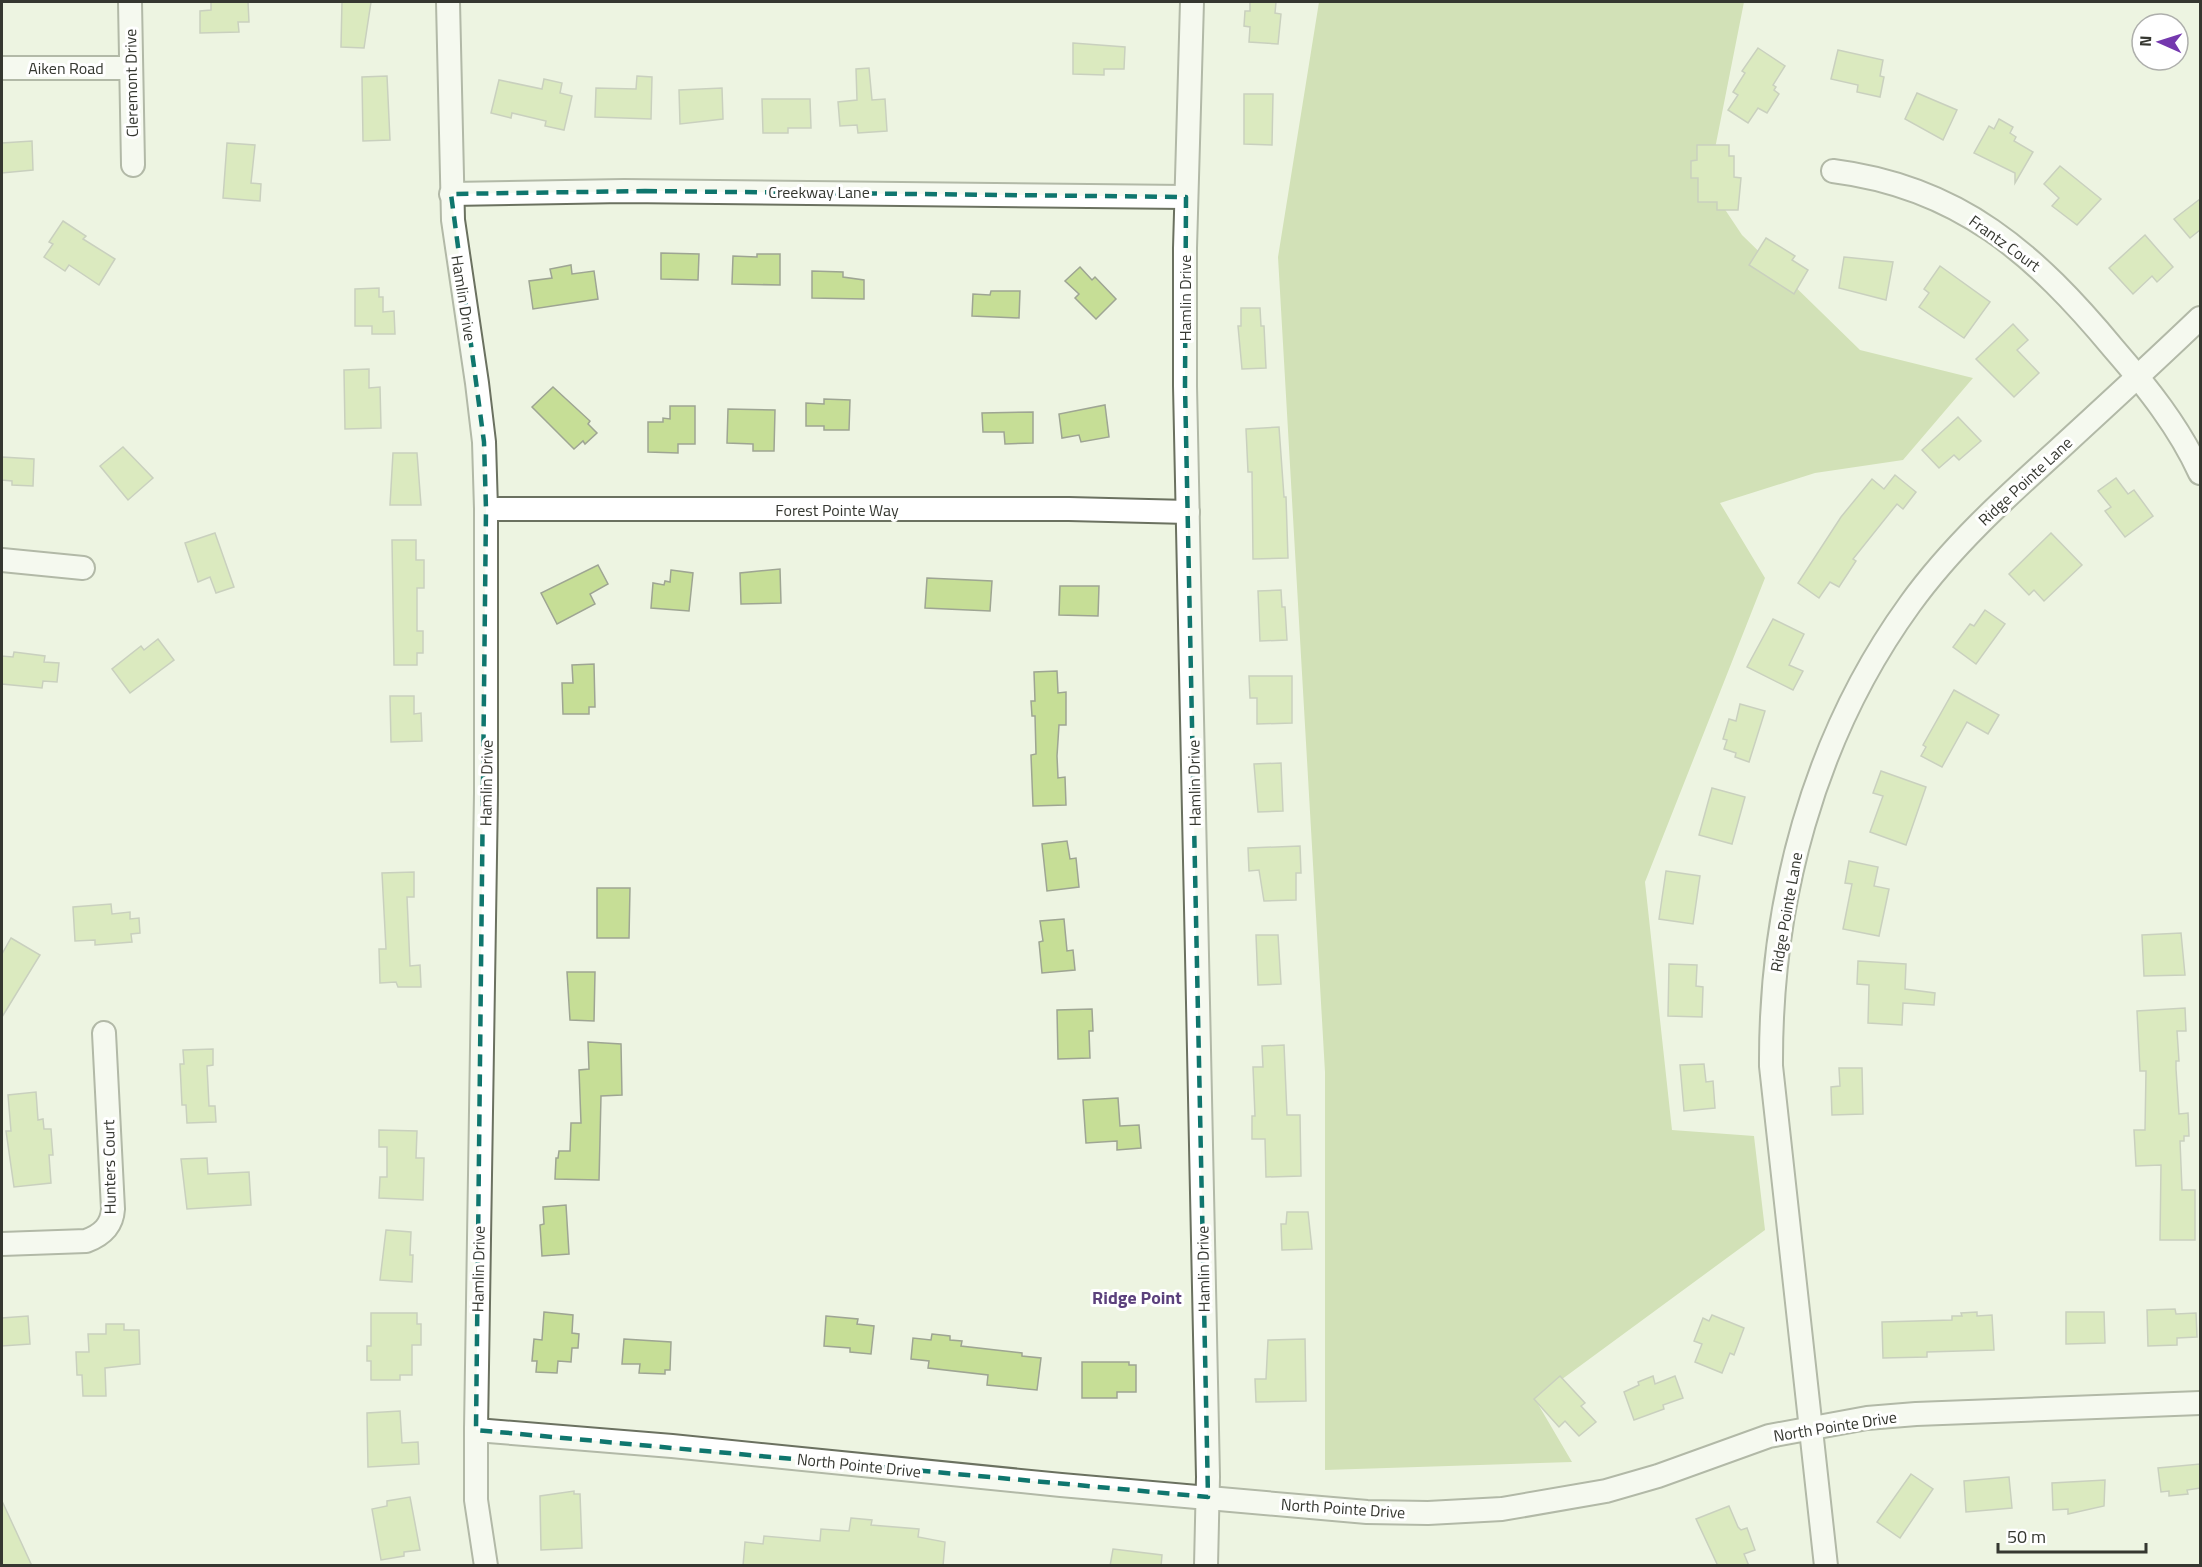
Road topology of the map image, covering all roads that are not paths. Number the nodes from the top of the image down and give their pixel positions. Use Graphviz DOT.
graph roads {
  1 [pos="130,2"];
  2 [pos="448,2"];
  3 [pos="1192,2"];
  4 [pos="2,68"];
  5 [pos="131,68"];
  6 [pos="133,165"];
  7 [pos="1833,171"];
  8 [pos="451,194"];
  9 [pos="1186,197"];
  10 [pos="2200,318"];
  11 [pos="2138,376"];
  12 [pos="2200,473"];
  13 [pos="486,508"];
  14 [pos="1188,512"];
  15 [pos="2,560"];
  16 [pos="83,568"];
  17 [pos="104,1033"];
  18 [pos="2,1244"];
  19 [pos="2200,1402"];
  20 [pos="1812,1427"];
  21 [pos="476,1430"];
  22 [pos="1208,1497"];
  23 [pos="486,1566"];
  24 [pos="1206,1566"];
  25 [pos="1826,1566"];
  1 -- 5 [label="street, Cleremont Drive"];
  2 -- 8 [label="street, Hamlin Drive"];
  3 -- 9 [label="street, Hamlin Drive"];
  4 -- 5 [label="street, Aiken Road"];
  5 -- 6 [label="street, Cleremont Drive"];
  7 -- 11 [label="street, Frantz Court"];
  8 -- 9 [label="street, Creekway Lane"];
  8 -- 13 [label="street, Hamlin Drive"];
  9 -- 14 [label="street, Hamlin Drive"];
  10 -- 11 [label="street, Ridge Pointe Lane"];
  11 -- 12 [label="street, Frantz Court"];
  11 -- 20 [label="street, Ridge Pointe Lane"];
  13 -- 14 [label="street, Forest Pointe Way"];
  13 -- 21 [label="street, Hamlin Drive"];
  14 -- 22 [label="street, Hamlin Drive"];
  15 -- 16 [label="street"];
  17 -- 18 [label="street, Hunters Court"];
  19 -- 20 [label="street, North Pointe Drive"];
  20 -- 22 [label="street, North Pointe Drive"];
  20 -- 25 [label="street, Ridge Pointe Lane"];
  21 -- 22 [label="street, North Pointe Drive"];
  21 -- 23 [label="street, Hamlin Drive"];
  22 -- 24 [label="street, Hamlin Drive"];
}
